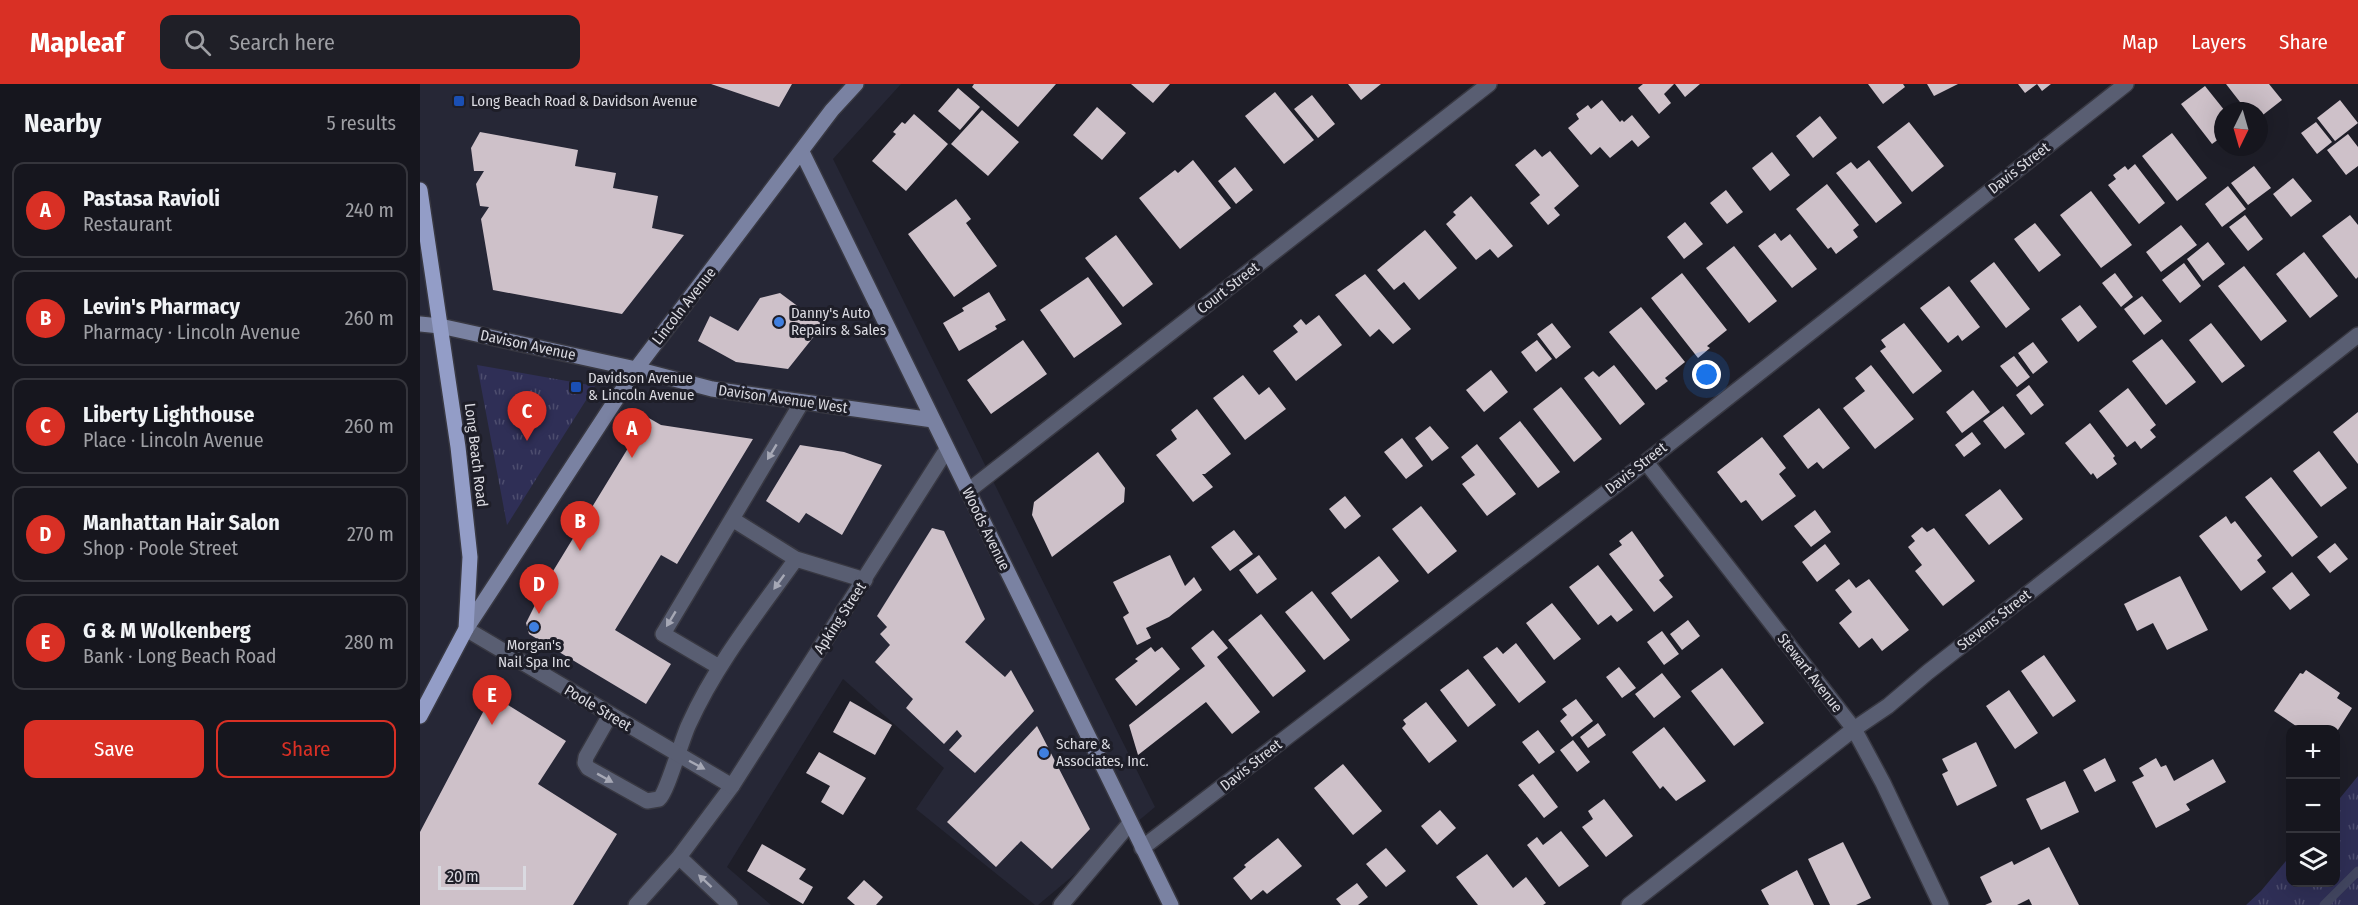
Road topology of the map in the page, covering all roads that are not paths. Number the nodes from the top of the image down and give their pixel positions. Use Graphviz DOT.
graph roads {
  1 [pos="856,84"];
  2 [pos="1489,84"];
  3 [pos="2126,84"];
  4 [pos="802,152"];
  5 [pos="420,190"];
  6 [pos="420,324"];
  7 [pos="440,326"];
  8 [pos="2358,334"];
  9 [pos="636,369"];
  10 [pos="802,402"];
  11 [pos="933,420"];
  12 [pos="947,449"];
  13 [pos="1646,462"];
  14 [pos="968,491"];
  15 [pos="732,519"];
  16 [pos="796,559"];
  17 [pos="865,580"];
  18 [pos="466,629"];
  19 [pos="719,668"];
  20 [pos="610,715"];
  21 [pos="420,716"];
  22 [pos="1854,729"];
  23 [pos="676,754"];
  24 [pos="732,786"];
  25 [pos="1130,823"];
  26 [pos="1142,848"];
  27 [pos="679,857"];
  28 [pos="636,905"];
  29 [pos="730,905"];
  30 [pos="1061,905"];
  31 [pos="1171,905"];
  32 [pos="1629,905"];
  33 [pos="1941,905"];
  1 -- 4 [label="street, Lincoln Avenue"];
  2 -- 14 [label="street, Court Street"];
  3 -- 13 [label="street, Davis Street"];
  4 -- 9 [label="street, Lincoln Avenue"];
  4 -- 11 [label="street, Woods Avenue"];
  5 -- 7 [label="main road, Long Beach Road"];
  6 -- 7 [label="street, Davison Avenue"];
  7 -- 9 [label="street, Davison Avenue"];
  7 -- 18 [label="main road, Long Beach Road"];
  8 -- 22 [label="street, Stevens Street"];
  9 -- 10 [label="street, Davison Avenue West"];
  9 -- 18 [label="street, Lincoln Avenue"];
  10 -- 11 [label="street, Davison Avenue West"];
  10 -- 15 [label="street, one-way"];
  11 -- 12 [label="street, Woods Avenue"];
  12 -- 14 [label="street, Woods Avenue"];
  12 -- 17 [label="street, Apking Street"];
  13 -- 22 [label="street, Stewart Avenue"];
  13 -- 26 [label="street, Davis Street"];
  14 -- 25 [label="street, Woods Avenue"];
  15 -- 16 [label="street"];
  15 -- 19 [label="street, one-way"];
  16 -- 17 [label="street"];
  16 -- 19 [label="street, one-way"];
  17 -- 24 [label="street, Apking Street"];
  18 -- 20 [label="street, Poole Street"];
  18 -- 21 [label="main road, Long Beach Road"];
  19 -- 23 [label="street"];
  20 -- 23 [label="street, Poole Street"];
  20 -- 23 [label="street, one-way"];
  22 -- 32 [label="street, Stevens Street"];
  22 -- 33 [label="street, Stewart Avenue"];
  23 -- 24 [label="street, Poole Street, one-way"];
  24 -- 27 [label="street, Apking Street"];
  25 -- 26 [label="street, Woods Avenue"];
  25 -- 30 [label="street"];
  26 -- 31 [label="street, Woods Avenue"];
  27 -- 28 [label="street, Apking Street"];
  29 -- 27 [label="street, one-way"];
}
